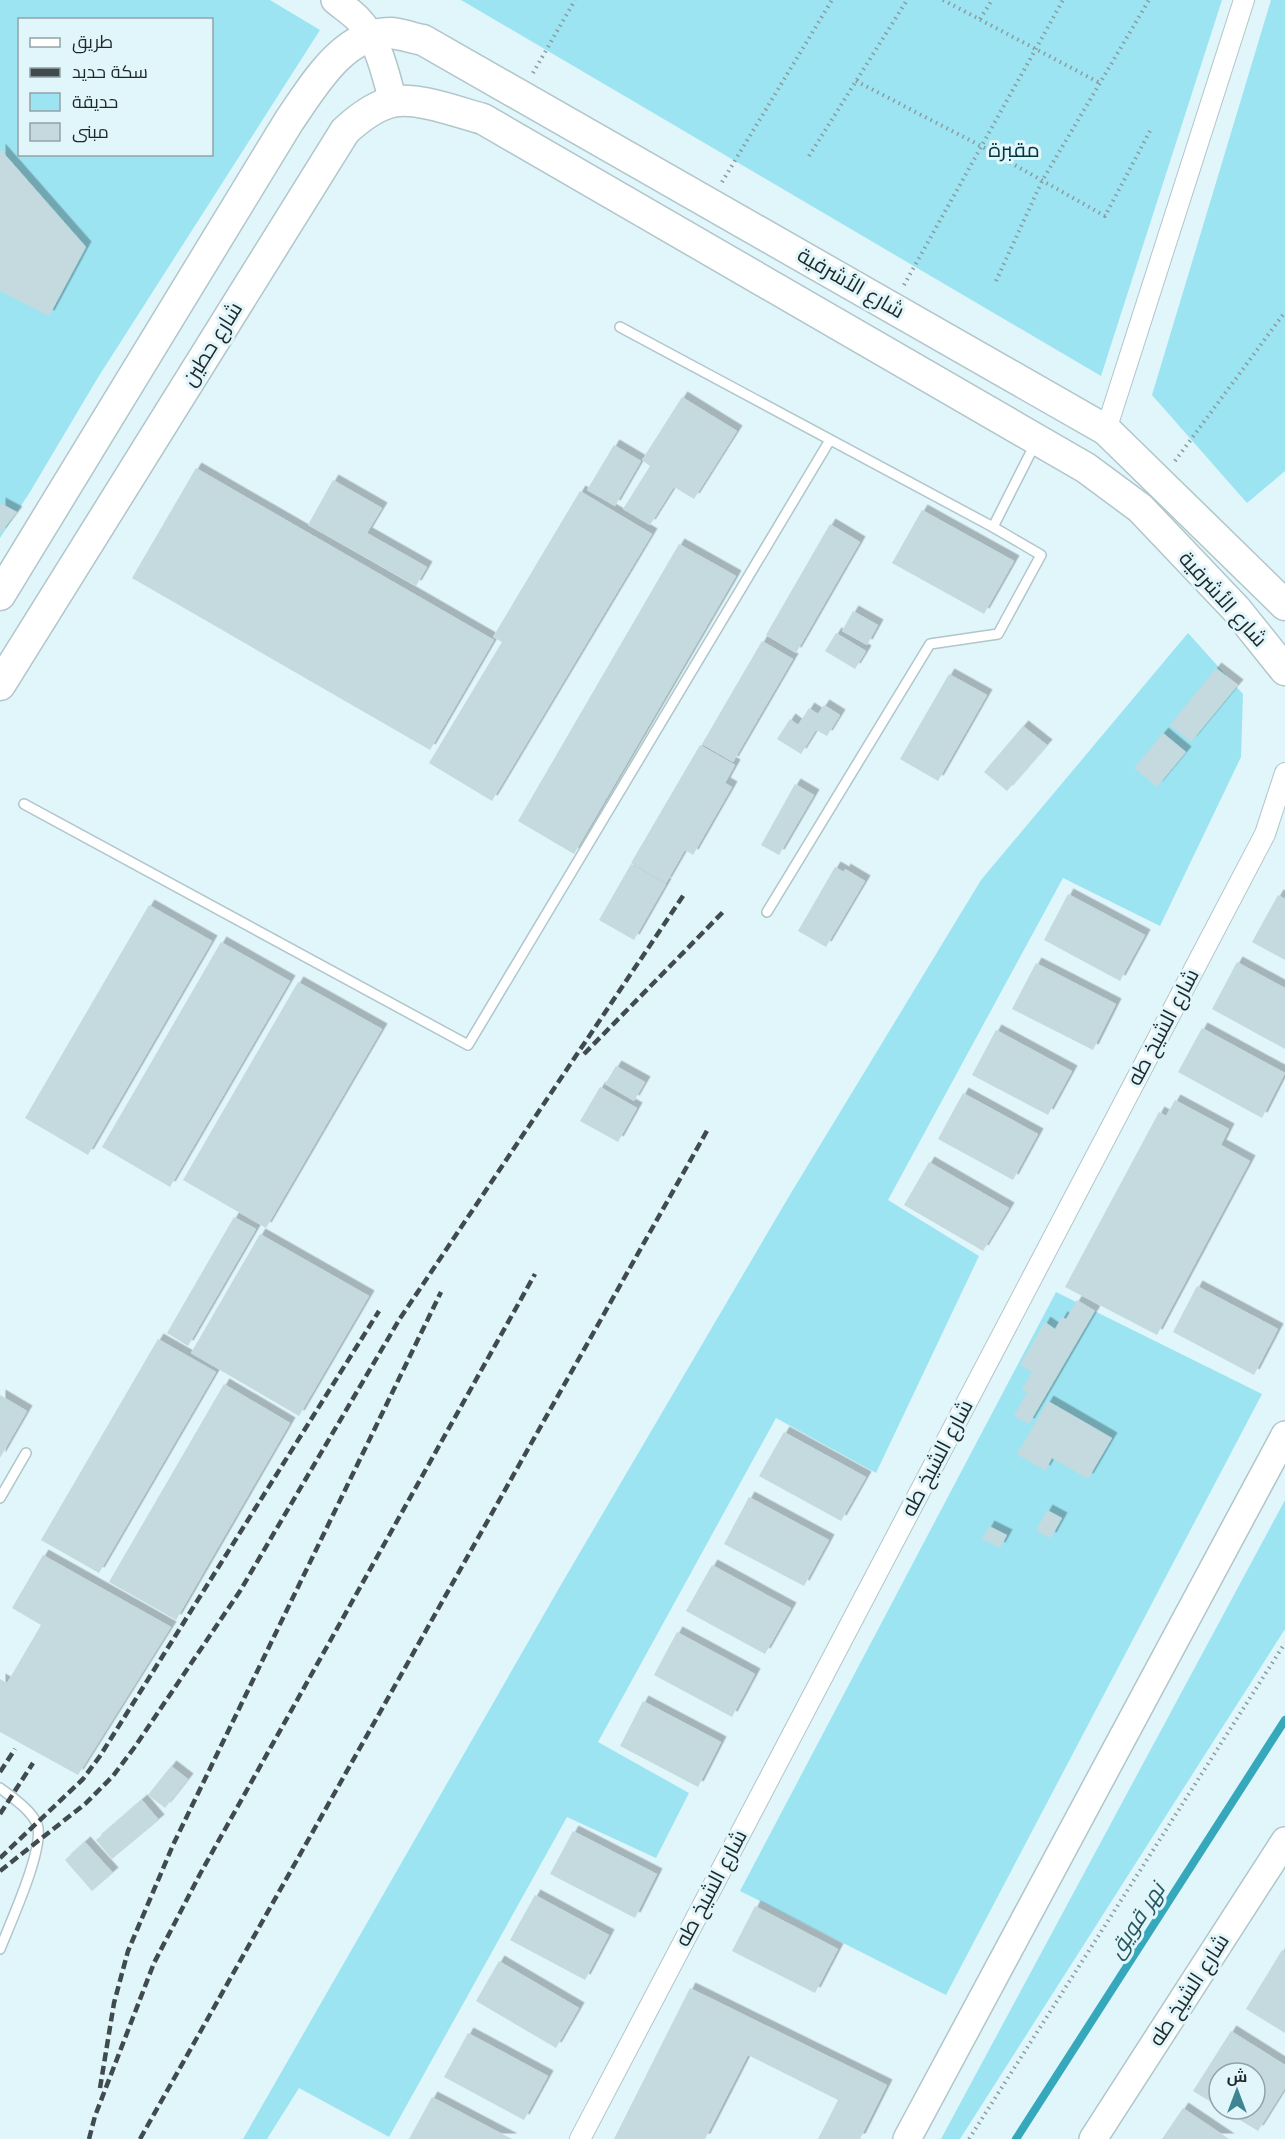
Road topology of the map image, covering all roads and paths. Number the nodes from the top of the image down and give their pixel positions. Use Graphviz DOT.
graph roads {
  1 [pos="335,0"];
  2 [pos="575,0"];
  3 [pos="832,0"];
  4 [pos="908,0"];
  5 [pos="943,0"];
  6 [pos="992,0"];
  7 [pos="1063,0"];
  8 [pos="1149,0"];
  9 [pos="1244,0"];
  10 [pos="980,19"];
  11 [pos="371,36"];
  12 [pos="1036,49"];
  13 [pos="856,81"];
  14 [pos="1100,83"];
  15 [pos="521,95"];
  16 [pos="393,101"];
  17 [pos="483,119"];
  18 [pos="1151,129"];
  19 [pos="981,146"];
  20 [pos="809,156"];
  21 [pos="1042,181"];
  22 [pos="710,203"];
  23 [pos="996,281"];
  24 [pos="892,306"];
  25 [pos="1285,312"];
  26 [pos="620,327"];
  27 [pos="1106,430"];
  28 [pos="830,440"];
  29 [pos="1037,440"];
  30 [pos="1160,482"];
  31 [pos="993,527"];
  32 [pos="1275,584"];
  33 [pos="0,595"];
  34 [pos="1285,605"];
  35 [pos="1285,670"];
  36 [pos="0,685"];
  37 [pos="1285,772"];
  38 [pos="24,804"];
  39 [pos="1285,815"];
  40 [pos="1265,834"];
  41 [pos="767,912"];
  42 [pos="1285,1435"];
  43 [pos="26,1453"];
  44 [pos="0,1498"];
  45 [pos="1285,1643"];
  46 [pos="0,1788"];
  47 [pos="1285,1841"];
  48 [pos="0,1949"];
  49 [pos="580,2139"];
  50 [pos="907,2139"];
  51 [pos="969,2139"];
  52 [pos="1092,2139"];
  1 -- 11 [label="main road"];
  2 -- 15 [label="path"];
  3 -- 22 [label="path"];
  4 -- 13 [label="path"];
  5 -- 10 [label="path"];
  6 -- 10 [label="path"];
  7 -- 12 [label="path"];
  8 -- 14 [label="path"];
  9 -- 27 [label="street"];
  10 -- 12 [label="path"];
  11 -- 15 [label="main road, شارع الأشرفية"];
  11 -- 16 [label="main road"];
  11 -- 33 [label="main road"];
  12 -- 14 [label="path"];
  12 -- 19 [label="path"];
  13 -- 19 [label="path"];
  13 -- 20 [label="path"];
  14 -- 21 [label="path"];
  15 -- 22 [label="main road, شارع الأشرفية"];
  16 -- 17 [label="main road, شارع حطين"];
  16 -- 36 [label="main road, شارع حطين"];
  17 -- 29 [label="main road, شارع الأشرفية"];
  18 -- 21 [label="path"];
  19 -- 21 [label="path"];
  19 -- 24 [label="path"];
  21 -- 23 [label="path"];
  22 -- 24 [label="main road, شارع الأشرفية"];
  24 -- 27 [label="main road, شارع الأشرفية"];
  25 -- 30 [label="path"];
  26 -- 28 [label="lane"];
  27 -- 30 [label="main road, شارع الأشرفية"];
  28 -- 31 [label="lane"];
  28 -- 38 [label="lane"];
  29 -- 31 [label="lane"];
  29 -- 35 [label="main road, شارع الأشرفية"];
  30 -- 32 [label="main road, شارع الأشرفية"];
  31 -- 41 [label="lane"];
  32 -- 34 [label="main road, شارع الأشرفية"];
  37 -- 40 [label="street, شارع الشيخ طه"];
  39 -- 40 [label="street"];
  40 -- 49 [label="street, شارع الشيخ طه"];
  42 -- 50 [label="main road"];
  43 -- 44 [label="lane"];
  45 -- 51 [label="path"];
  46 -- 48 [label="lane"];
  47 -- 52 [label="main road, شارع الشيخ طه"];
}
